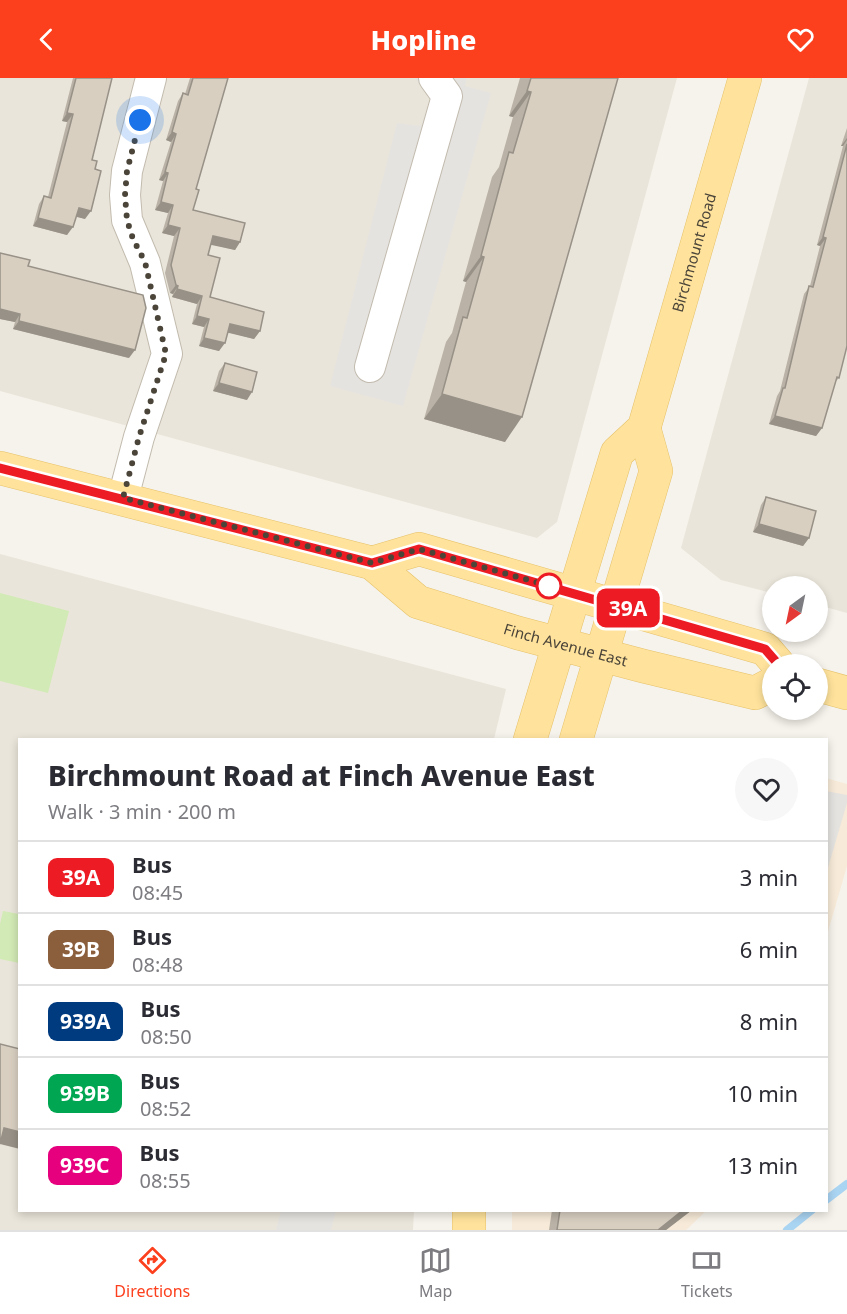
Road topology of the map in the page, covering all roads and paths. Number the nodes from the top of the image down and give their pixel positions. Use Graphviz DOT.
graph roads {
  1 [pos="151,78"];
  2 [pos="434,78"];
  3 [pos="744,78"];
  4 [pos="370,367"];
  5 [pos="644,428"];
  6 [pos="0,468"];
  7 [pos="123,498"];
  8 [pos="372,563"];
  9 [pos="575,593"];
  10 [pos="616,605"];
  11 [pos="559,643"];
  12 [pos="601,654"];
  13 [pos="769,654"];
  14 [pos="828,688"];
  15 [pos="762,689"];
  16 [pos="847,693"];
  17 [pos="531,738"];
  18 [pos="577,738"];
  19 [pos="469,1212"];
  20 [pos="469,1230"];
  1 -- 7 [label="lane"];
  2 -- 4 [label="lane"];
  3 -- 5 [label="main road, Birchmount Road"];
  5 -- 9 [label="main road"];
  5 -- 10 [label="main road"];
  6 -- 7 [label="main road, Finch Avenue East"];
  7 -- 8 [label="main road, Finch Avenue East"];
  8 -- 9 [label="main road"];
  8 -- 11 [label="main road, Finch Avenue East"];
  9 -- 10 [label="main road"];
  9 -- 11 [label="main road"];
  10 -- 12 [label="main road"];
  10 -- 13 [label="main road"];
  11 -- 12 [label="main road, Finch Avenue East"];
  11 -- 17 [label="main road"];
  12 -- 15 [label="main road, Finch Avenue East"];
  12 -- 18 [label="main road"];
  14 -- 16 [label="main road"];
  19 -- 20 [label="main road"];
}
